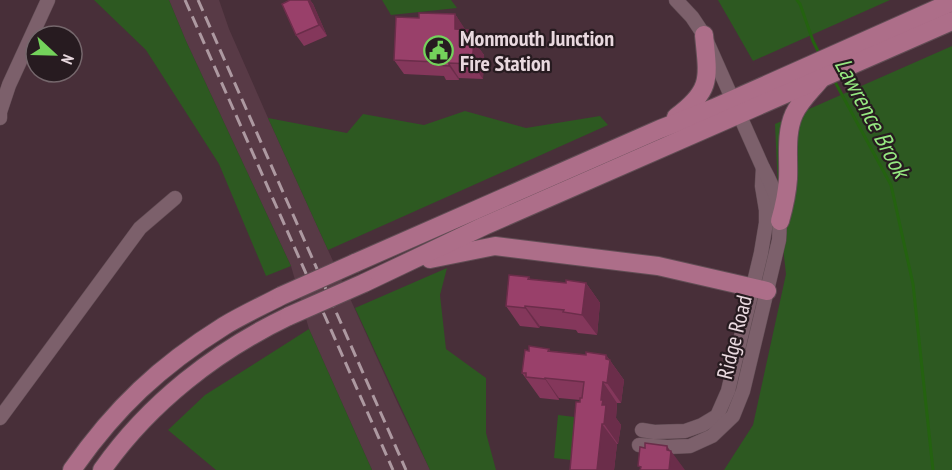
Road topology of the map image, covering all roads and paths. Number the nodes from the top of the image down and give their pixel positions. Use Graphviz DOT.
graph roads {
  1 [pos="48,0"];
  2 [pos="676,0"];
  3 [pos="952,2"];
  4 [pos="952,21"];
  5 [pos="704,35"];
  6 [pos="854,54"];
  7 [pos="818,70"];
  8 [pos="736,106"];
  9 [pos="0,118"];
  10 [pos="660,129"];
  11 [pos="763,168"];
  12 [pos="175,198"];
  13 [pos="780,221"];
  14 [pos="391,270"];
  15 [pos="760,290"];
  16 [pos="0,418"];
  17 [pos="642,430"];
  18 [pos="639,445"];
  19 [pos="72,470"];
  20 [pos="102,470"];
  1 -- 9 [label="street"];
  2 -- 5 [label="street, Ridge Road"];
  3 -- 6 [label="main road"];
  4 -- 6 [label="main road"];
  5 -- 8 [label="street, Ridge Road"];
  5 -- 10 [label="main road"];
  6 -- 7 [label="main road"];
  7 -- 8 [label="main road"];
  7 -- 13 [label="main road"];
  8 -- 10 [label="main road"];
  8 -- 11 [label="street, Ridge Road"];
  8 -- 14 [label="main road"];
  10 -- 19 [label="main road, bridge"];
  11 -- 13 [label="street, Ridge Road"];
  11 -- 15 [label="street, Ridge Road"];
  12 -- 16 [label="street"];
  13 -- 15 [label="street, Ridge Road"];
  14 -- 15 [label="main road"];
  14 -- 20 [label="main road, bridge"];
  15 -- 17 [label="street, Ridge Road"];
  15 -- 18 [label="street, Ridge Road"];
}
